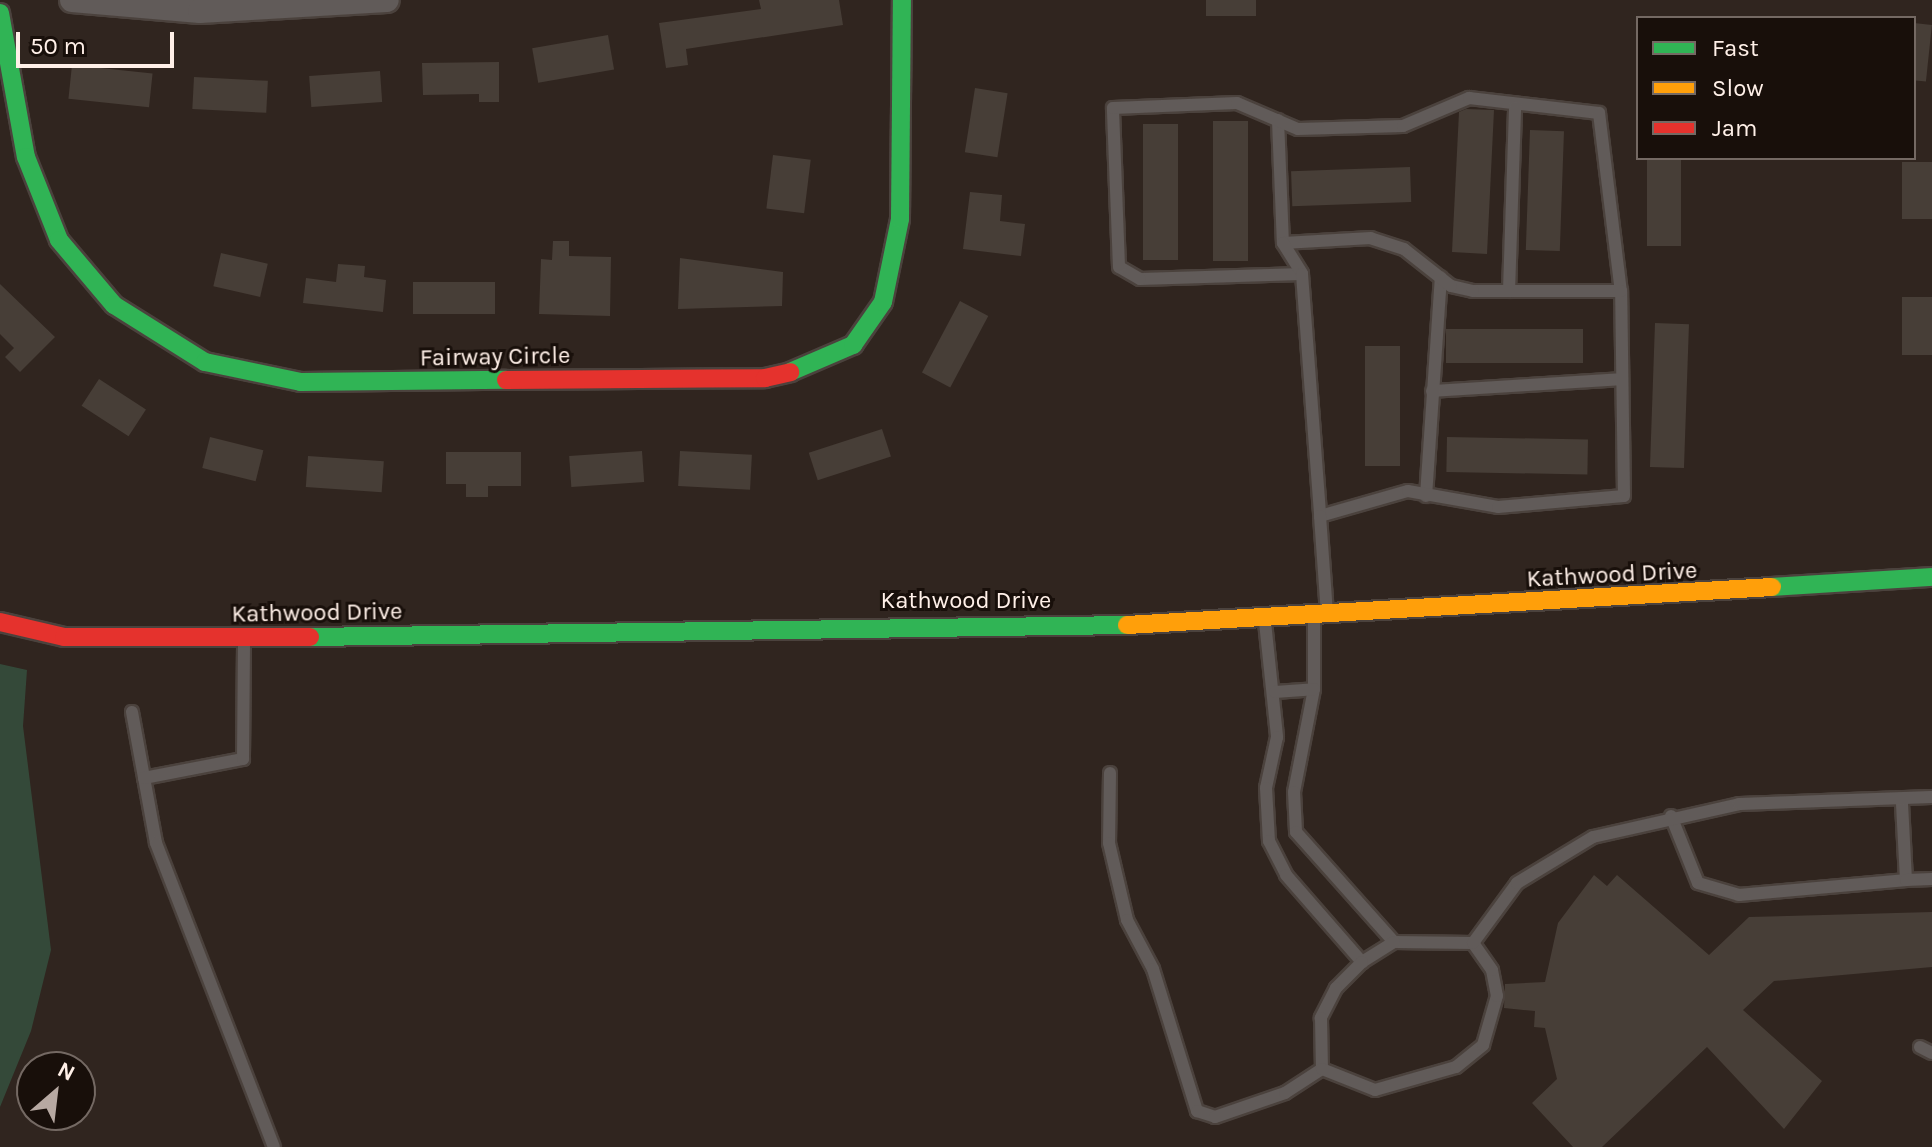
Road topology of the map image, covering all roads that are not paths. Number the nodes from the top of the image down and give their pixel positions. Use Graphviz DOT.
graph roads {
  1 [pos="72,0"];
  2 [pos="387,0"];
  3 [pos="902,0"];
  4 [pos="0,13"];
  5 [pos="1515,107"];
  6 [pos="1278,120"];
  7 [pos="1283,243"];
  8 [pos="1302,274"];
  9 [pos="1441,278"];
  10 [pos="1509,291"];
  11 [pos="1621,291"];
  12 [pos="1622,379"];
  13 [pos="1432,391"];
  14 [pos="1426,496"];
  15 [pos="1320,516"];
  16 [pos="1932,577"];
  17 [pos="1321,614"];
  18 [pos="1264,618"];
  19 [pos="0,622"];
  20 [pos="244,639"];
  21 [pos="1314,689"];
  22 [pos="1275,692"];
  23 [pos="132,712"];
  24 [pos="1110,773"];
  25 [pos="144,778"];
  26 [pos="1932,797"];
  27 [pos="1902,803"];
  28 [pos="1671,816"];
  29 [pos="1932,879"];
  30 [pos="1906,880"];
  31 [pos="1394,942"];
  32 [pos="1473,943"];
  33 [pos="1362,962"];
  34 [pos="1322,1069"];
  35 [pos="274,1147"];
  1 -- 2 [label="street"];
  3 -- 4 [label="street, Fairway Circle"];
  5 -- 6 [label="lane"];
  5 -- 10 [label="lane"];
  5 -- 11 [label="lane"];
  6 -- 7 [label="lane"];
  6 -- 8 [label="lane"];
  7 -- 8 [label="lane"];
  7 -- 9 [label="lane"];
  8 -- 15 [label="lane"];
  9 -- 10 [label="lane"];
  9 -- 13 [label="lane"];
  10 -- 11 [label="lane"];
  11 -- 12 [label="lane"];
  12 -- 13 [label="lane"];
  12 -- 14 [label="lane"];
  13 -- 14 [label="lane"];
  14 -- 15 [label="lane"];
  15 -- 17 [label="lane"];
  16 -- 17 [label="street, Kathwood Drive"];
  17 -- 18 [label="street, Kathwood Drive"];
  17 -- 21 [label="lane"];
  18 -- 20 [label="street, Kathwood Drive"];
  18 -- 22 [label="lane"];
  19 -- 20 [label="street, Kathwood Drive"];
  20 -- 25 [label="lane"];
  21 -- 22 [label="lane"];
  21 -- 31 [label="lane"];
  22 -- 33 [label="lane"];
  23 -- 25 [label="lane"];
  24 -- 34 [label="lane"];
  25 -- 35 [label="lane"];
  26 -- 27 [label="lane"];
  27 -- 28 [label="lane"];
  27 -- 30 [label="lane"];
  28 -- 30 [label="lane"];
  28 -- 32 [label="lane"];
  29 -- 30 [label="lane"];
  31 -- 32 [label="lane"];
  31 -- 33 [label="lane"];
  32 -- 34 [label="lane"];
  33 -- 34 [label="lane"];
}
